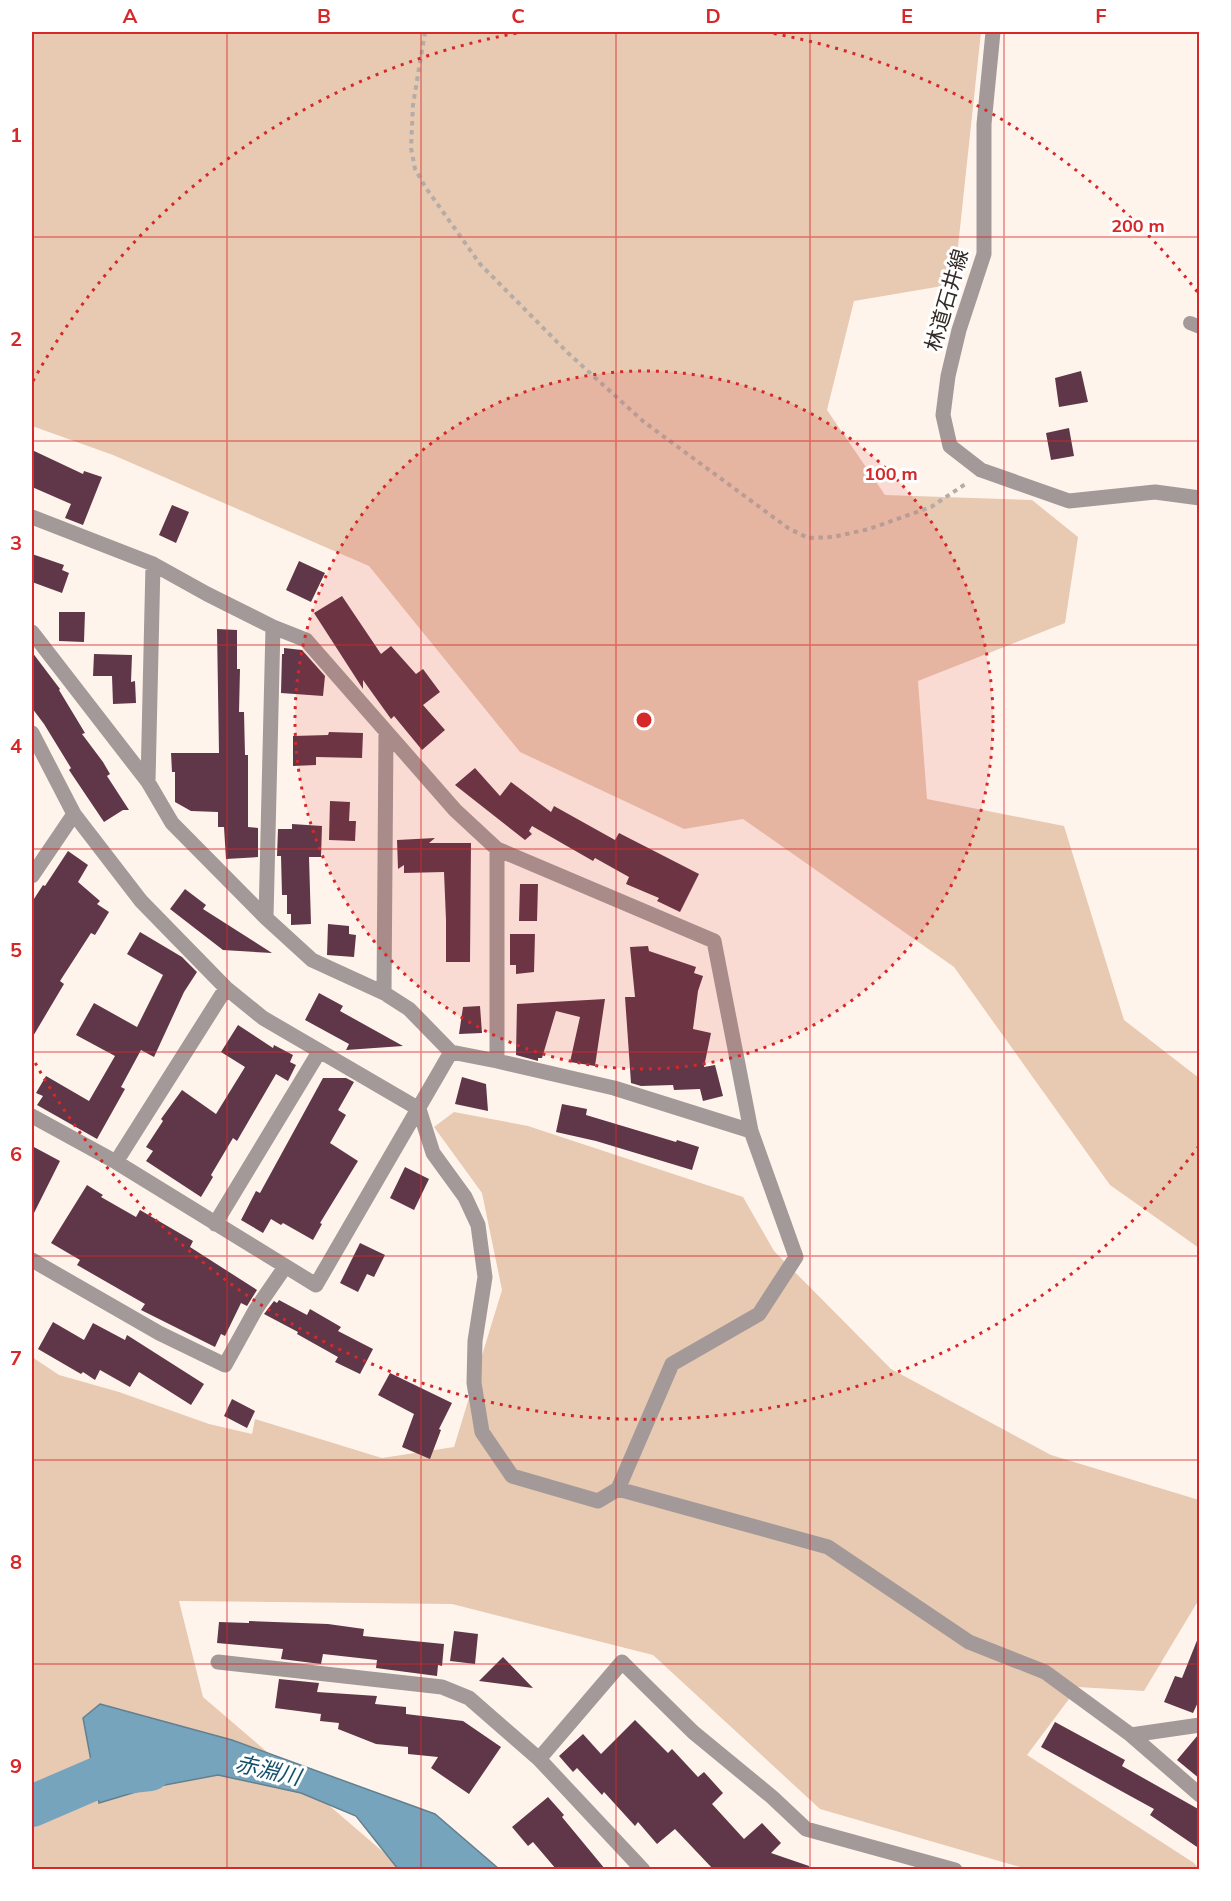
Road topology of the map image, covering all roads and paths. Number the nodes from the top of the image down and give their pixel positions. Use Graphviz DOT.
graph roads {
  1 [pos="425,32"];
  2 [pos="993,32"];
  3 [pos="981,470"];
  4 [pos="1200,498"];
  5 [pos="32,517"];
  6 [pos="153,564"];
  7 [pos="273,627"];
  8 [pos="32,632"];
  9 [pos="32,733"];
  10 [pos="386,733"];
  11 [pos="148,782"];
  12 [pos="74,814"];
  13 [pos="496,849"];
  14 [pos="32,876"];
  15 [pos="266,918"];
  16 [pos="226,988"];
  17 [pos="384,993"];
  18 [pos="319,1052"];
  19 [pos="451,1052"];
  20 [pos="497,1061"];
  21 [pos="419,1109"];
  22 [pos="32,1116"];
  23 [pos="751,1131"];
  24 [pos="116,1162"];
  25 [pos="215,1224"];
  26 [pos="32,1260"];
  27 [pos="285,1267"];
  28 [pos="618,1489"];
  29 [pos="218,1662"];
  30 [pos="1200,1725"];
  31 [pos="1131,1735"];
  32 [pos="539,1759"];
  33 [pos="1200,1795"];
  34 [pos="643,1869"];
  35 [pos="955,1869"];
  1 -- 3 [label="path"];
  2 -- 3 [label="street, 林道石井線"];
  3 -- 4 [label="street, 林道石井線"];
  5 -- 6 [label="street"];
  6 -- 7 [label="street"];
  6 -- 11 [label="street"];
  7 -- 10 [label="street"];
  7 -- 15 [label="street"];
  8 -- 11 [label="street"];
  9 -- 12 [label="street"];
  10 -- 13 [label="street"];
  10 -- 17 [label="street"];
  11 -- 15 [label="street"];
  12 -- 14 [label="street"];
  12 -- 16 [label="street"];
  13 -- 20 [label="street"];
  13 -- 23 [label="street"];
  15 -- 17 [label="street"];
  16 -- 18 [label="street"];
  16 -- 24 [label="street"];
  17 -- 19 [label="street"];
  18 -- 21 [label="street"];
  18 -- 25 [label="street"];
  19 -- 20 [label="street"];
  19 -- 21 [label="street"];
  20 -- 23 [label="street"];
  21 -- 27 [label="street"];
  21 -- 28 [label="street"];
  22 -- 24 [label="street"];
  23 -- 28 [label="street"];
  24 -- 25 [label="street"];
  25 -- 27 [label="street"];
  26 -- 27 [label="street"];
  28 -- 31 [label="street"];
  29 -- 32 [label="street"];
  30 -- 31 [label="street"];
  31 -- 33 [label="street"];
  32 -- 34 [label="street"];
  32 -- 35 [label="street"];
}
